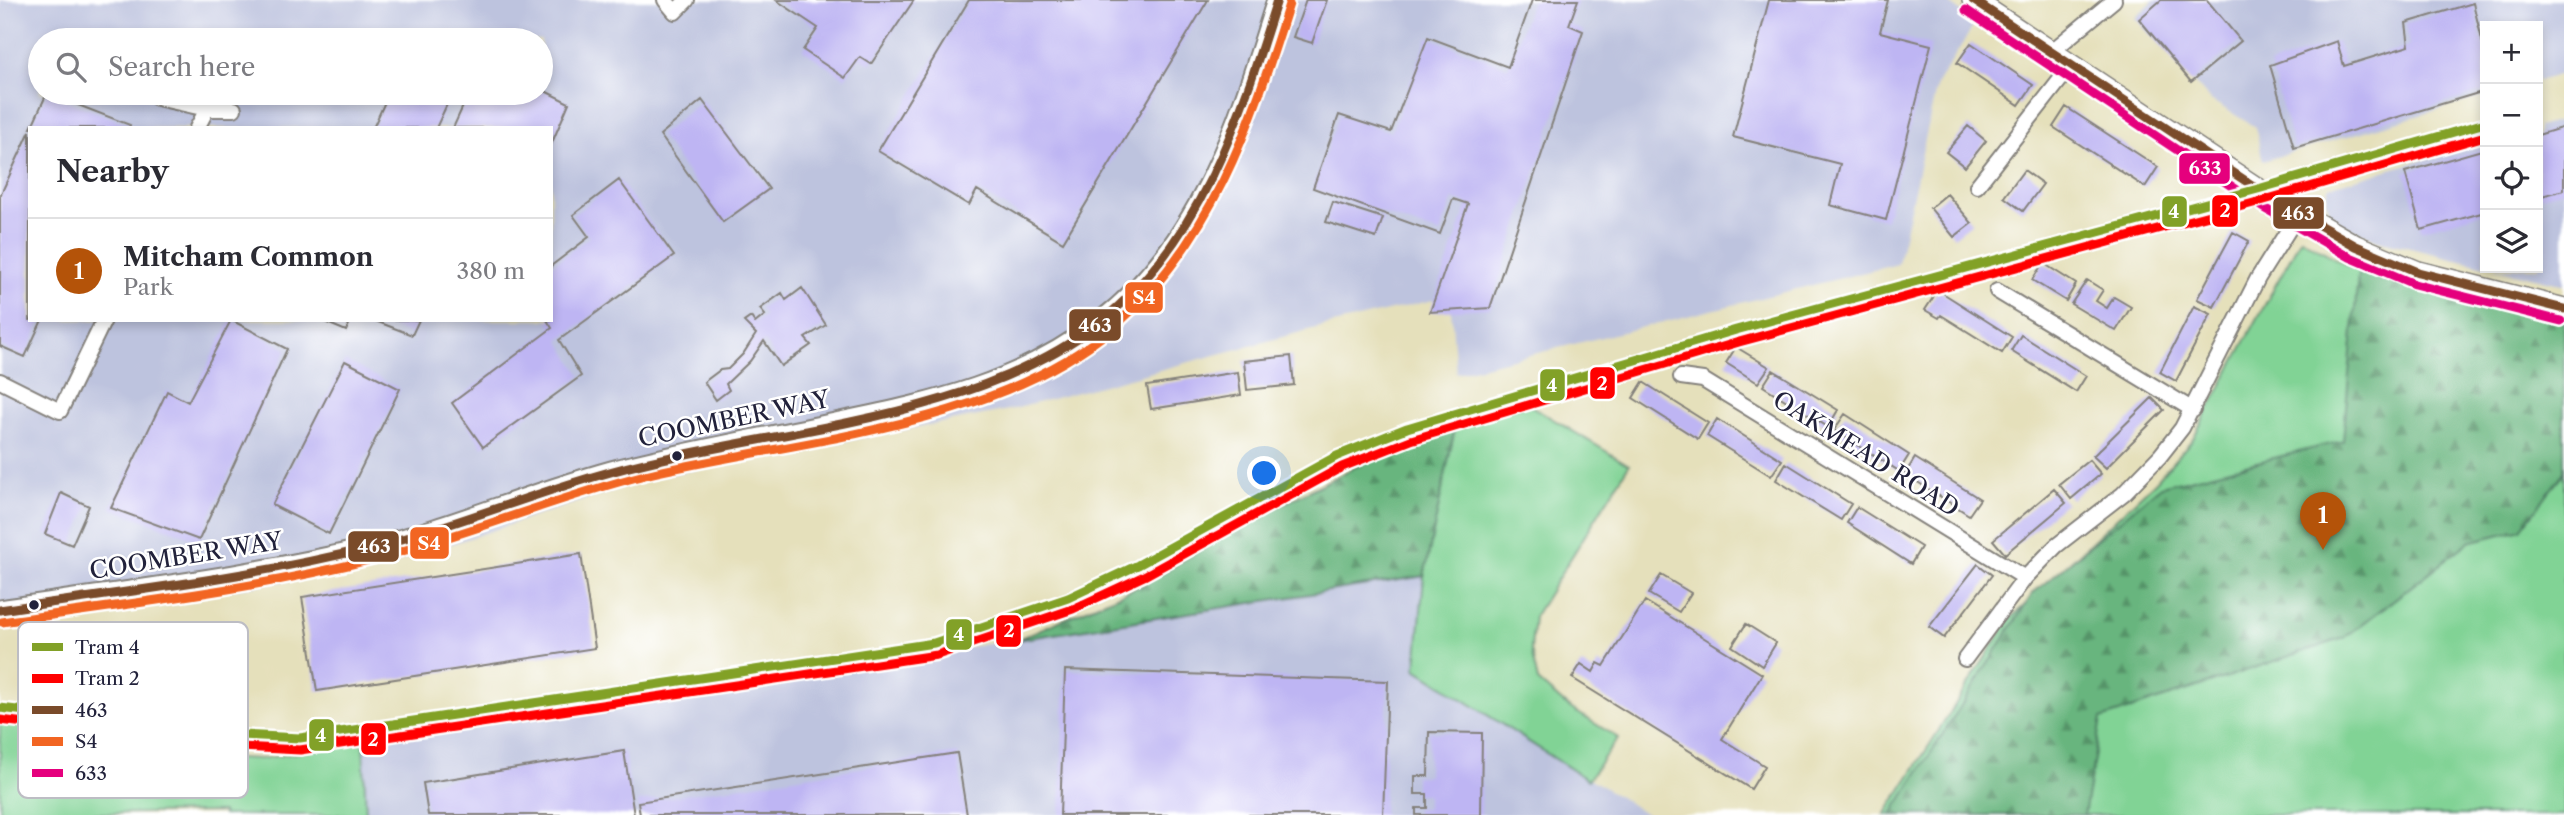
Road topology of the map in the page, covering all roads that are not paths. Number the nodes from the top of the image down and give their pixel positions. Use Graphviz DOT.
graph roads {
  1 [pos="665,0"];
  2 [pos="687,0"];
  3 [pos="1277,0"];
  4 [pos="1973,0"];
  5 [pos="2114,0"];
  6 [pos="2051,52"];
  7 [pos="2071,66"];
  8 [pos="189,105"];
  9 [pos="207,109"];
  10 [pos="234,109"];
  11 [pos="198,126"];
  12 [pos="1977,186"];
  13 [pos="2299,213"];
  14 [pos="1997,291"];
  15 [pos="2564,309"];
  16 [pos="103,322"];
  17 [pos="1681,377"];
  18 [pos="0,381"];
  19 [pos="2193,410"];
  20 [pos="2025,578"];
  21 [pos="0,610"];
  22 [pos="1965,659"];
  1 -- 2 [label="street"];
  3 -- 21 [label="street, COOMBER WAY"];
  4 -- 6 [label="main road"];
  5 -- 6 [label="street"];
  6 -- 7 [label="main road"];
  7 -- 12 [label="street"];
  7 -- 13 [label="main road"];
  8 -- 9 [label="street"];
  9 -- 10 [label="street"];
  9 -- 11 [label="street"];
  13 -- 15 [label="main road"];
  13 -- 19 [label="street"];
  14 -- 19 [label="street"];
  16 -- 18 [label="street"];
  17 -- 20 [label="street, OAKMEAD ROAD"];
  19 -- 20 [label="street"];
  20 -- 22 [label="street"];
}
